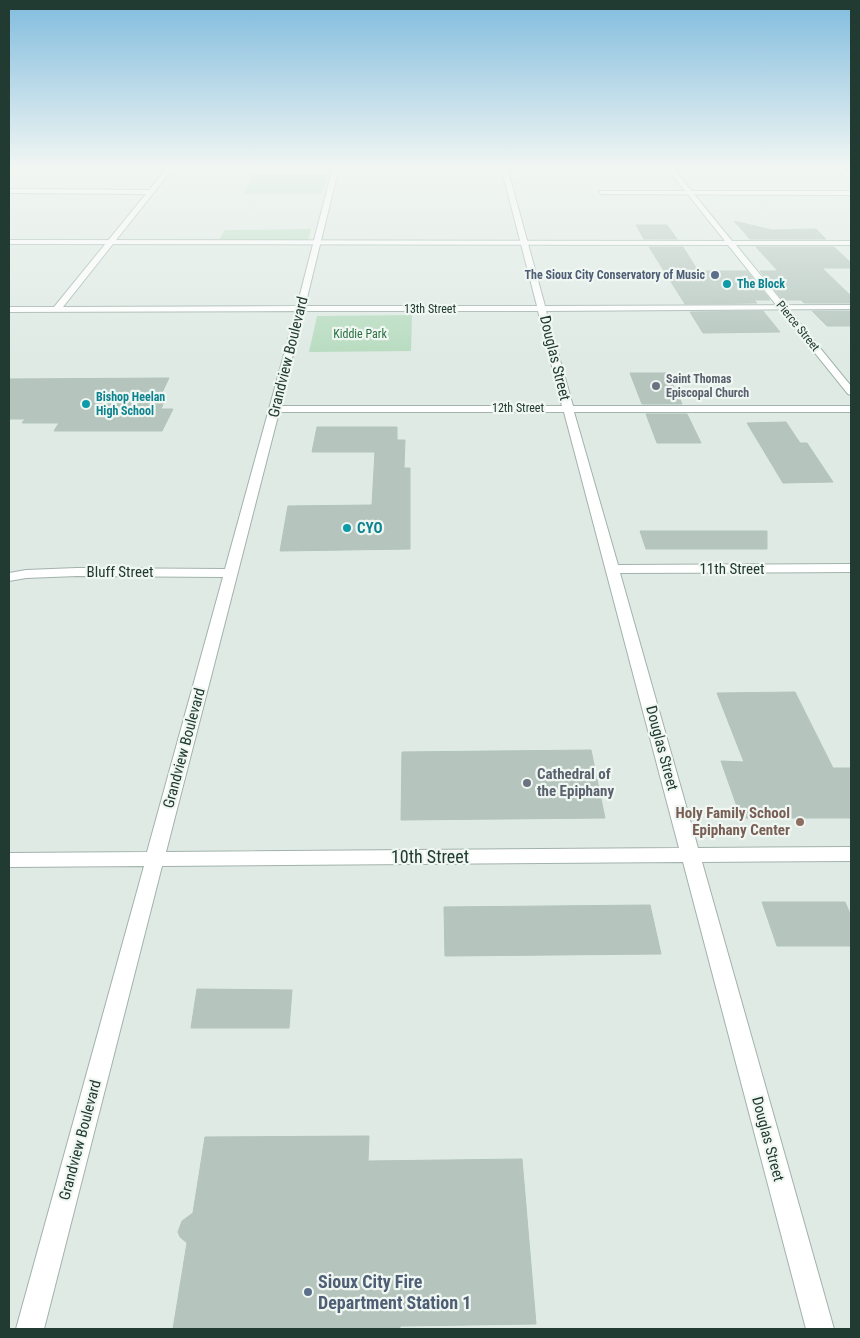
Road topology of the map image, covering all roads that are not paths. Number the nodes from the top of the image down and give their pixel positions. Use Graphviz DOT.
graph roads {
  1 [pos="120,229"];
  2 [pos="319,229"];
  3 [pos="521,229"];
  4 [pos="719,229"];
  5 [pos="9,242"];
  6 [pos="110,242"];
  7 [pos="316,242"];
  8 [pos="525,243"];
  9 [pos="730,243"];
  10 [pos="851,243"];
  11 [pos="782,307"];
  12 [pos="851,307"];
  13 [pos="301,308"];
  14 [pos="542,308"];
  15 [pos="57,309"];
  16 [pos="9,310"];
  17 [pos="851,392"];
  18 [pos="568,408"];
  19 [pos="274,409"];
  20 [pos="851,409"];
  21 [pos="851,568"];
  22 [pos="613,569"];
  23 [pos="231,573"];
  24 [pos="9,577"];
  25 [pos="851,854"];
  26 [pos="691,855"];
  27 [pos="155,859"];
  28 [pos="9,860"];
  29 [pos="30,1329"];
  30 [pos="820,1329"];
  1 -- 6 [label="street"];
  2 -- 7 [label="street, Grandview Boulevard"];
  3 -- 8 [label="street, Douglas Street"];
  4 -- 9 [label="street, Pierce Street"];
  5 -- 6 [label="street"];
  6 -- 7 [label="street"];
  6 -- 15 [label="street"];
  7 -- 8 [label="street"];
  7 -- 13 [label="street, Grandview Boulevard"];
  8 -- 9 [label="street"];
  8 -- 14 [label="street, Douglas Street"];
  9 -- 10 [label="street"];
  9 -- 11 [label="street, Pierce Street"];
  11 -- 12 [label="street, 13th Street"];
  11 -- 14 [label="street, 13th Street"];
  11 -- 17 [label="street, Pierce Street"];
  13 -- 14 [label="street, 13th Street"];
  13 -- 15 [label="street, 13th Street"];
  13 -- 19 [label="street, Grandview Boulevard"];
  14 -- 18 [label="street, Douglas Street"];
  15 -- 16 [label="street, 13th Street"];
  18 -- 19 [label="street, 12th Street"];
  18 -- 20 [label="street, 12th Street"];
  18 -- 22 [label="street, Douglas Street"];
  19 -- 23 [label="street, Grandview Boulevard"];
  21 -- 22 [label="street, 11th Street"];
  22 -- 26 [label="street, Douglas Street"];
  23 -- 24 [label="street, Bluff Street"];
  23 -- 27 [label="street, Grandview Boulevard"];
  25 -- 26 [label="street, 10th Street"];
  26 -- 27 [label="street, 10th Street"];
  26 -- 30 [label="street, Douglas Street"];
  27 -- 28 [label="street, 10th Street"];
  27 -- 29 [label="street, Grandview Boulevard"];
}
